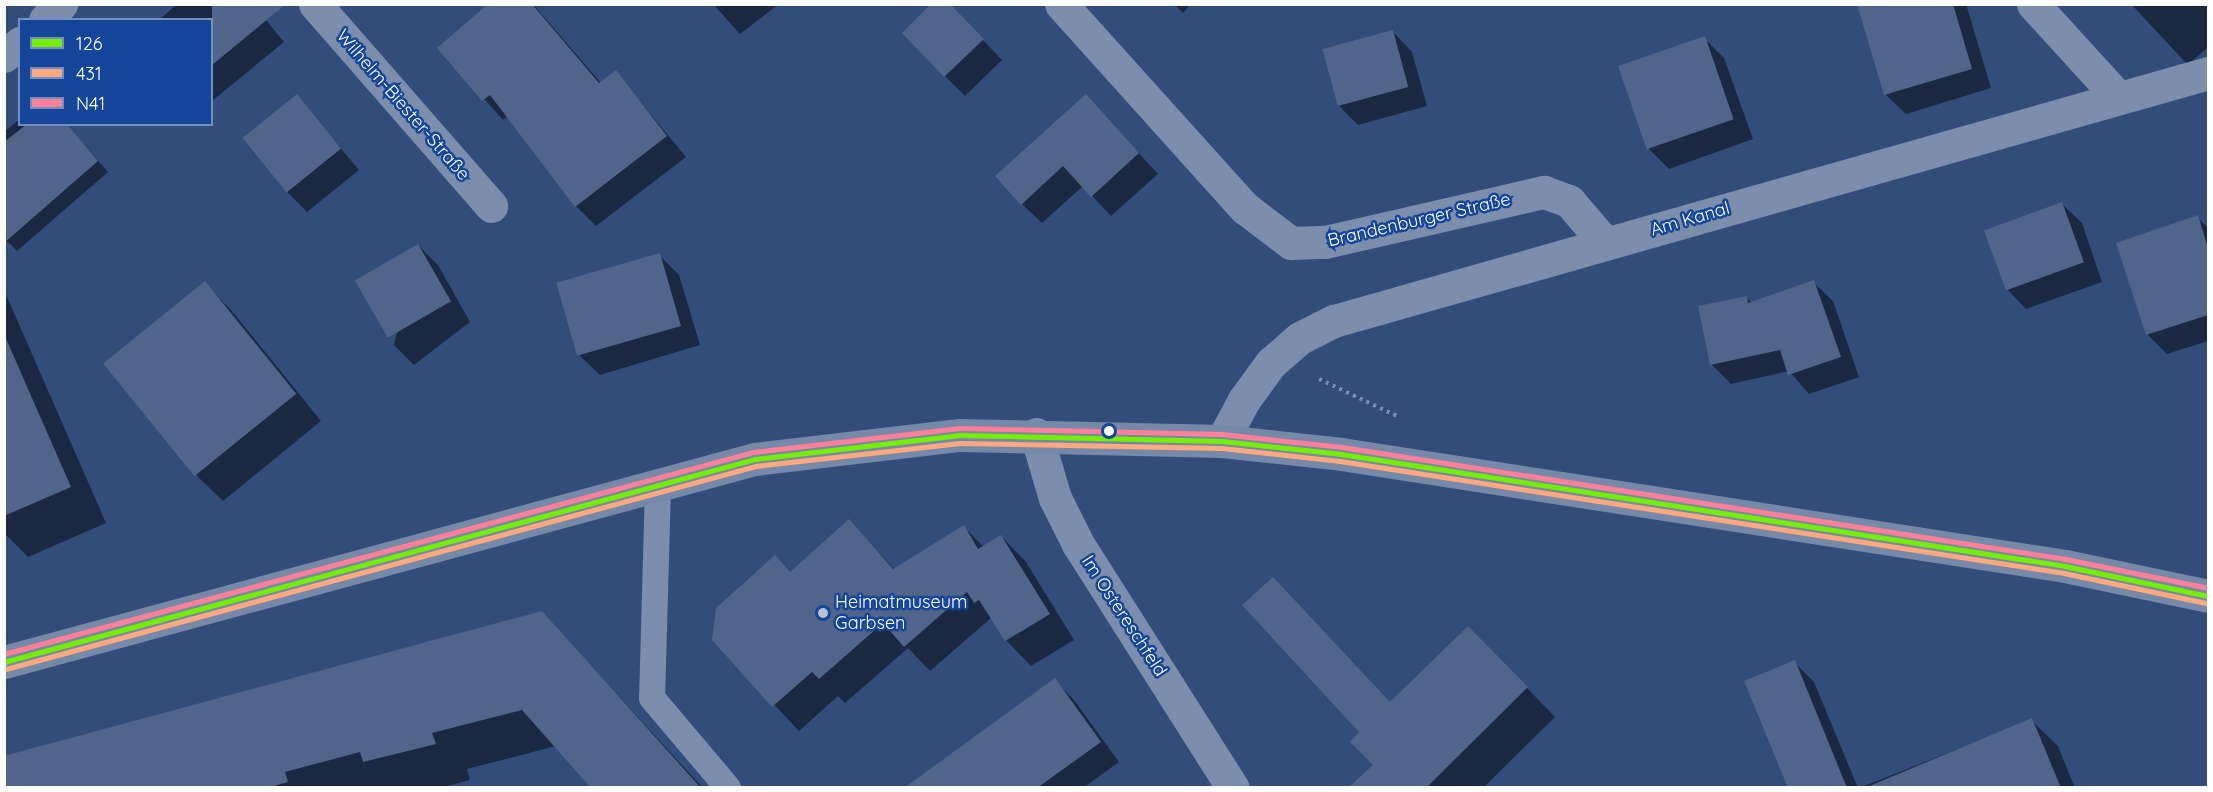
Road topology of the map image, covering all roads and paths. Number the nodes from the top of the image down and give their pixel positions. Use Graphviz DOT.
graph roads {
  1 [pos="61,4"];
  2 [pos="315,4"];
  3 [pos="1061,4"];
  4 [pos="2033,4"];
  5 [pos="47,18"];
  6 [pos="18,45"];
  7 [pos="4,56"];
  8 [pos="2208,73"];
  9 [pos="2118,97"];
  10 [pos="491,206"];
  11 [pos="1605,243"];
  12 [pos="1036,434"];
  13 [pos="1222,441"];
  14 [pos="658,486"];
  15 [pos="2208,596"];
  16 [pos="4,662"];
  17 [pos="728,788"];
  18 [pos="1233,788"];
  1 -- 5 [label="street"];
  2 -- 10 [label="street, Wilhelm-Biester-Straße"];
  3 -- 11 [label="street, Brandenburger Straße"];
  4 -- 9 [label="street"];
  6 -- 7 [label="street"];
  8 -- 9 [label="street, Am Kanal"];
  9 -- 11 [label="street, Am Kanal"];
  11 -- 13 [label="street, Am Kanal"];
  12 -- 13 [label="main road"];
  12 -- 14 [label="main road"];
  12 -- 18 [label="street, Im Ostereschfeld"];
  13 -- 15 [label="main road"];
  14 -- 16 [label="main road"];
  14 -- 17 [label="lane"];
}
